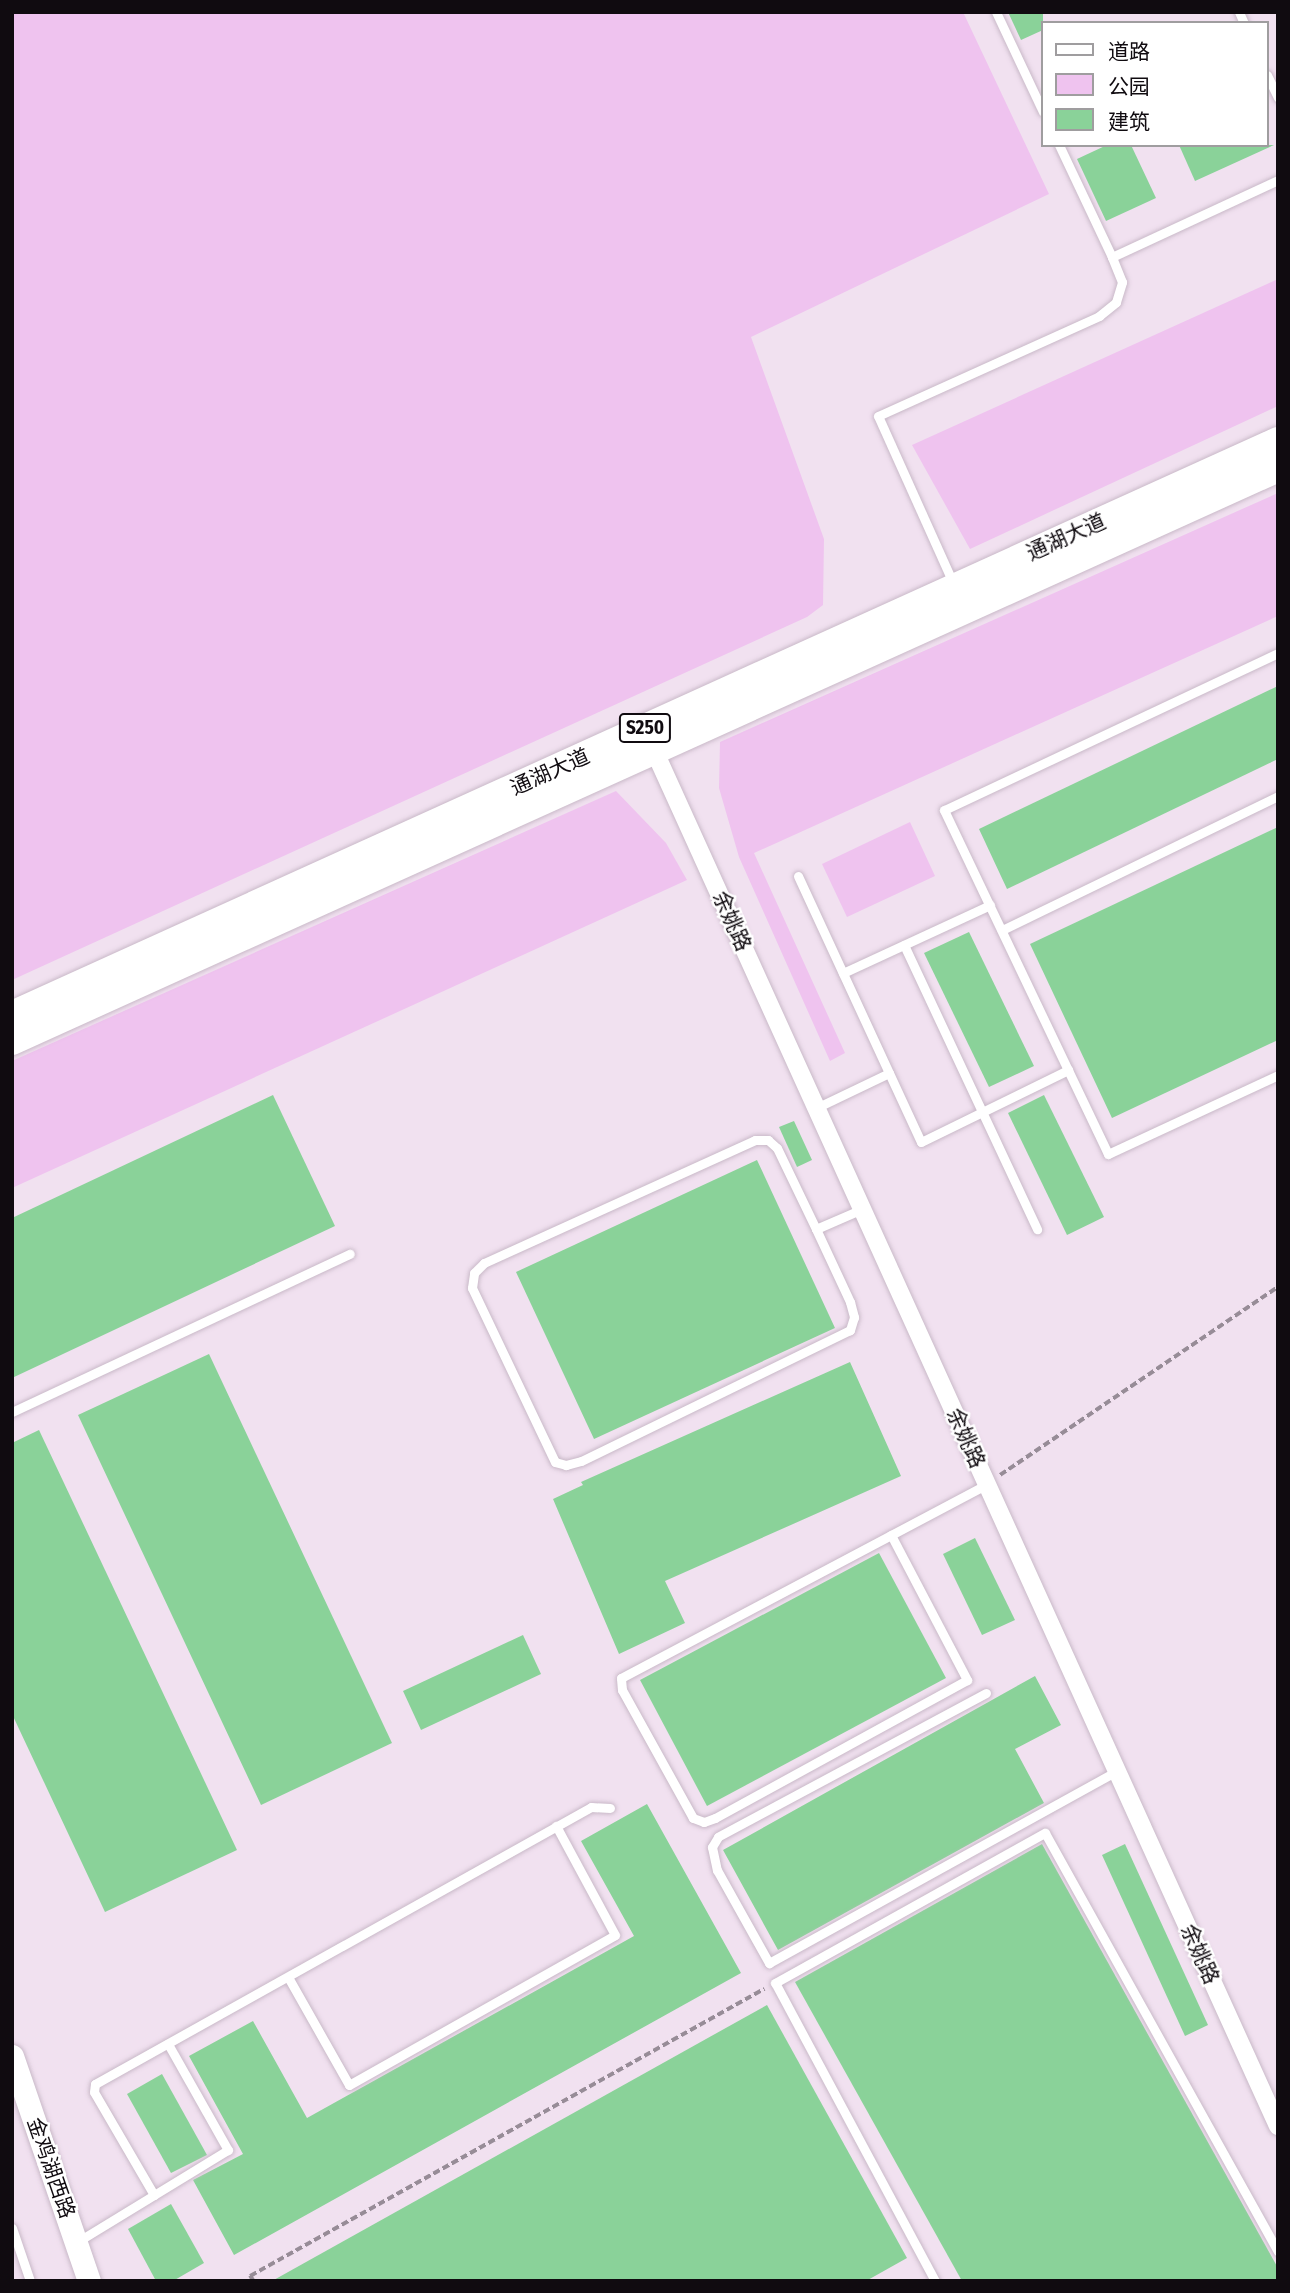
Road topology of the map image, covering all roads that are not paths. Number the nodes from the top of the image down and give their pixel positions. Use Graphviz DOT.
graph roads {
  1 [pos="996,12"];
  2 [pos="1269,79"];
  3 [pos="1278,98"];
  4 [pos="1042,110"];
  5 [pos="1060,147"];
  6 [pos="1278,180"];
  7 [pos="1112,257"];
  8 [pos="1278,441"];
  9 [pos="1278,468"];
  10 [pos="955,588"];
  11 [pos="1278,653"];
  12 [pos="654,750"];
  13 [pos="1278,796"];
  14 [pos="798,876"];
  15 [pos="990,905"];
  16 [pos="1002,930"];
  17 [pos="904,944"];
  18 [pos="843,973"];
  19 [pos="12,1015"];
  20 [pos="12,1041"];
  21 [pos="1068,1070"];
  22 [pos="889,1073"];
  23 [pos="1278,1075"];
  24 [pos="816,1108"];
  25 [pos="982,1112"];
  26 [pos="862,1209"];
  27 [pos="816,1229"];
  28 [pos="1038,1229"];
  29 [pos="350,1254"];
  30 [pos="12,1412"];
  31 [pos="987,1484"];
  32 [pos="891,1535"];
  33 [pos="986,1693"];
  34 [pos="1117,1771"];
  35 [pos="610,1808"];
  36 [pos="556,1826"];
  37 [pos="288,1977"];
  38 [pos="168,2044"];
  39 [pos="12,2056"];
  40 [pos="1278,2126"];
  41 [pos="154,2195"];
  42 [pos="12,2228"];
  43 [pos="76,2242"];
  44 [pos="1278,2251"];
  45 [pos="932,2280"];
  46 [pos="30,2281"];
  47 [pos="89,2281"];
  1 -- 4 [label="lane"];
  2 -- 3 [label="lane"];
  5 -- 7 [label="lane"];
  6 -- 7 [label="lane"];
  7 -- 10 [label="lane"];
  8 -- 10 [label="main road, 通湖大道 / S250"];
  9 -- 12 [label="main road, 通湖大道 / S250"];
  10 -- 19 [label="main road, 通湖大道 / S250"];
  11 -- 15 [label="lane"];
  12 -- 20 [label="main road, 通湖大道 / S250"];
  12 -- 24 [label="street, 余姚路"];
  13 -- 16 [label="lane"];
  14 -- 18 [label="lane"];
  15 -- 16 [label="lane"];
  15 -- 17 [label="lane"];
  16 -- 21 [label="lane"];
  17 -- 18 [label="lane"];
  17 -- 25 [label="lane"];
  18 -- 22 [label="lane"];
  21 -- 23 [label="lane"];
  21 -- 25 [label="lane"];
  22 -- 24 [label="lane"];
  22 -- 25 [label="lane"];
  24 -- 26 [label="street, 余姚路"];
  25 -- 28 [label="lane"];
  26 -- 27 [label="lane"];
  26 -- 31 [label="street, 余姚路"];
  27 -- 27 [label="lane"];
  29 -- 30 [label="lane"];
  31 -- 32 [label="lane"];
  31 -- 34 [label="street, 余姚路"];
  32 -- 32 [label="lane"];
  33 -- 34 [label="lane"];
  34 -- 40 [label="street, 余姚路"];
  35 -- 36 [label="lane"];
  36 -- 37 [label="lane"];
  36 -- 37 [label="lane"];
  37 -- 38 [label="lane"];
  38 -- 41 [label="lane"];
  38 -- 41 [label="lane"];
  39 -- 43 [label="street, 金鸡湖西路"];
  41 -- 43 [label="lane"];
  42 -- 46 [label="lane"];
  43 -- 47 [label="street, 金鸡湖西路"];
  44 -- 45 [label="lane"];
}
